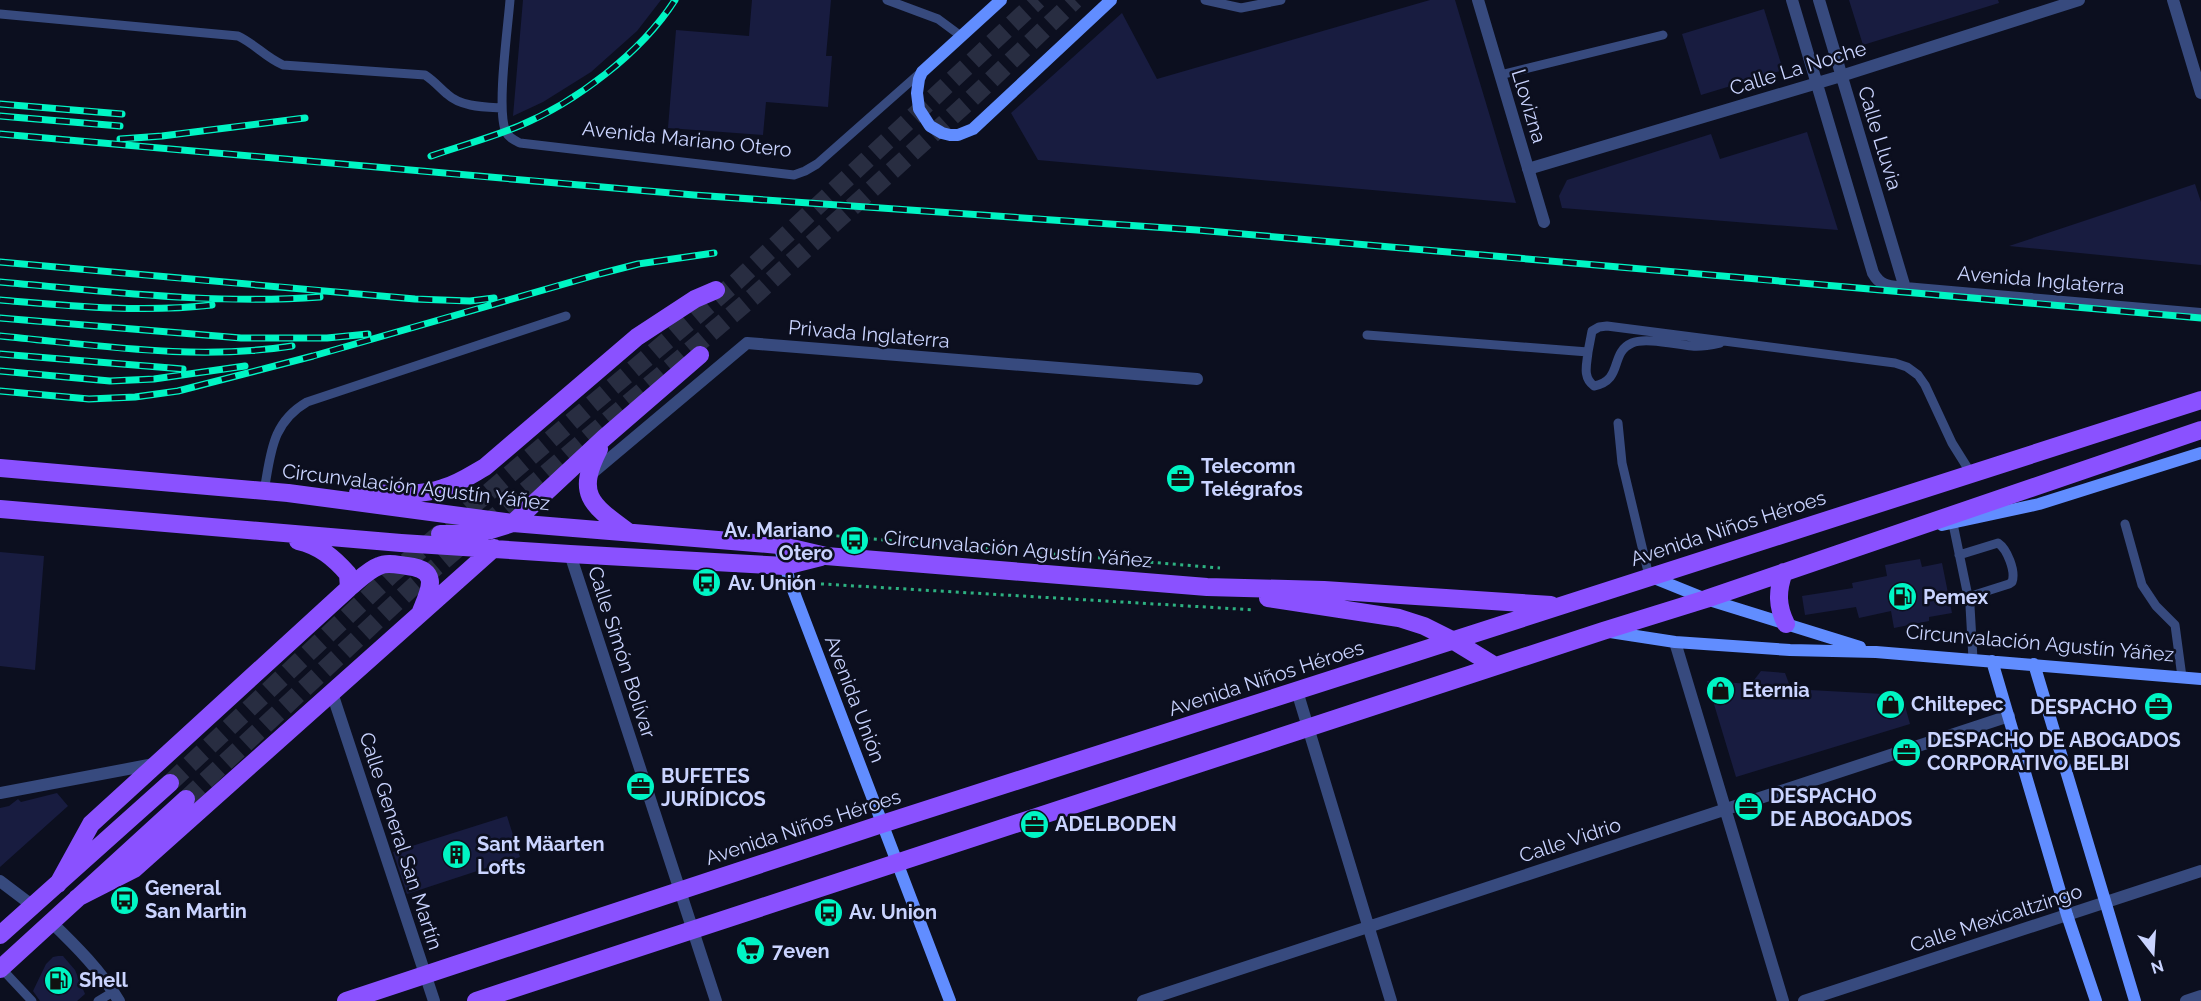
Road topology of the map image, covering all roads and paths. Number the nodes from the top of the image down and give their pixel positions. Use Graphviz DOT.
graph roads {
  1 [pos="510,0"];
  2 [pos="886,0"];
  3 [pos="1001,0"];
  4 [pos="1111,0"];
  5 [pos="1205,0"];
  6 [pos="1281,0"];
  7 [pos="1478,0"];
  8 [pos="1792,0"];
  9 [pos="1819,0"];
  10 [pos="2079,0"];
  11 [pos="2173,0"];
  12 [pos="0,14"];
  13 [pos="1663,35"];
  14 [pos="961,36"];
  15 [pos="922,72"];
  16 [pos="1500,75"];
  17 [pos="1841,76"];
  18 [pos="1817,83"];
  19 [pos="2201,93"];
  20 [pos="502,108"];
  21 [pos="1528,169"];
  22 [pos="1544,222"];
  23 [pos="1905,288"];
  24 [pos="716,290"];
  25 [pos="2201,314"];
  26 [pos="566,316"];
  27 [pos="1367,335"];
  28 [pos="1728,341"];
  29 [pos="1588,351"];
  30 [pos="700,355"];
  31 [pos="1197,380"];
  32 [pos="2201,400"];
  33 [pos="1618,423"];
  34 [pos="2201,430"];
  35 [pos="604,438"];
  36 [pos="2201,453"];
  37 [pos="0,468"];
  38 [pos="1972,475"];
  39 [pos="587,478"];
  40 [pos="264,491"];
  41 [pos="288,493"];
  42 [pos="0,509"];
  43 [pos="1952,520"];
  44 [pos="513,523"];
  45 [pos="2125,524"];
  46 [pos="245,529"];
  47 [pos="628,532"];
  48 [pos="367,540"];
  49 [pos="779,545"];
  50 [pos="494,548"];
  51 [pos="570,554"];
  52 [pos="1959,555"];
  53 [pos="826,556"];
  54 [pos="784,566"];
  55 [pos="1784,572"];
  56 [pos="1649,576"];
  57 [pos="1207,587"];
  58 [pos="349,588"];
  59 [pos="1968,597"];
  60 [pos="1706,599"];
  61 [pos="1562,605"];
  62 [pos="420,614"];
  63 [pos="1786,624"];
  64 [pos="1603,631"];
  65 [pos="1454,641"];
  66 [pos="1675,642"];
  67 [pos="1876,652"];
  68 [pos="1973,659"];
  69 [pos="1992,661"];
  70 [pos="2034,664"];
  71 [pos="1494,666"];
  72 [pos="2182,677"];
  73 [pos="2201,679"];
  74 [pos="1297,691"];
  75 [pos="332,693"];
  76 [pos="2009,716"];
  77 [pos="1308,728"];
  78 [pos="158,764"];
  79 [pos="171,783"];
  80 [pos="0,793"];
  81 [pos="186,799"];
  82 [pos="1725,810"];
  83 [pos="882,824"];
  84 [pos="898,864"];
  85 [pos="2201,872"];
  86 [pos="0,881"];
  87 [pos="58,884"];
  88 [pos="680,891"];
  89 [pos="77,898"];
  90 [pos="2106,903"];
  91 [pos="33,906"];
  92 [pos="2067,915"];
  93 [pos="51,922"];
  94 [pos="1368,927"];
  95 [pos="693,930"];
  96 [pos="0,935"];
  97 [pos="0,969"];
  98 [pos="425,975"];
  99 [pos="116,996"];
  100 [pos="2201,996"];
  101 [pos="32,1001"];
  102 [pos="98,1001"];
  103 [pos="345,1001"];
  104 [pos="434,1001"];
  105 [pos="476,1001"];
  106 [pos="716,1001"];
  107 [pos="950,1001"];
  108 [pos="1143,1001"];
  109 [pos="1391,1001"];
  110 [pos="1783,1001"];
  111 [pos="1804,1001"];
  112 [pos="2096,1001"];
  113 [pos="2135,1001"];
  114 [pos="2186,1001"];
  1 -- 20 [label="lane"];
  2 -- 14 [label="lane"];
  3 -- 14 [label="main road, Avenida Mariano Otero"];
  4 -- 15 [label="main road"];
  5 -- 6 [label="lane"];
  7 -- 16 [label="street, Llovizna"];
  8 -- 18 [label="street"];
  9 -- 17 [label="street, Calle Lluvia"];
  10 -- 17 [label="street, Calle La Noche"];
  11 -- 19 [label="street"];
  12 -- 20 [label="lane"];
  13 -- 16 [label="lane"];
  14 -- 15 [label="main road, Avenida Mariano Otero"];
  15 -- 20 [label="lane, Avenida Mariano Otero"];
  16 -- 21 [label="street, Llovizna"];
  17 -- 18 [label="street, Calle La Noche"];
  17 -- 23 [label="street, Calle Lluvia"];
  18 -- 21 [label="street, Calle La Noche"];
  18 -- 23 [label="street, Avenida Inglaterra"];
  21 -- 22 [label="street, Llovizna"];
  23 -- 25 [label="street, Avenida Inglaterra"];
  24 -- 41 [label="main road"];
  26 -- 40 [label="lane"];
  27 -- 29 [label="lane"];
  28 -- 29 [label="lane"];
  28 -- 29 [label="lane"];
  28 -- 38 [label="lane"];
  30 -- 35 [label="main road"];
  31 -- 39 [label="street, Privada Inglaterra"];
  32 -- 38 [label="main road, Avenida Niños Héroes"];
  33 -- 56 [label="lane"];
  34 -- 43 [label="main road"];
  35 -- 39 [label="main road"];
  35 -- 44 [label="main road"];
  36 -- 43 [label="main road"];
  37 -- 40 [label="main road, Circunvalación Agustín Yáñez"];
  38 -- 56 [label="main road, Avenida Niños Héroes"];
  39 -- 47 [label="main road"];
  40 -- 41 [label="main road, Circunvalación Agustín Yáñez"];
  41 -- 44 [label="main road, Circunvalación Agustín Yáñez"];
  42 -- 46 [label="main road, Circunvalación Agustín Yáñez"];
  43 -- 52 [label="lane"];
  43 -- 55 [label="main road"];
  44 -- 47 [label="main road, Circunvalación Agustín Yáñez"];
  44 -- 48 [label="main road"];
  45 -- 72 [label="lane"];
  46 -- 48 [label="main road, Circunvalación Agustín Yáñez"];
  46 -- 58 [label="main road"];
  47 -- 49 [label="main road, Circunvalación Agustín Yáñez"];
  48 -- 50 [label="main road, Circunvalación Agustín Yáñez"];
  49 -- 53 [label="main road, Circunvalación Agustín Yáñez"];
  49 -- 54 [label="main road, Avenida Unión"];
  50 -- 51 [label="main road, Circunvalación Agustín Yáñez"];
  50 -- 62 [label="main road"];
  51 -- 54 [label="main road, Circunvalación Agustín Yáñez"];
  51 -- 88 [label="street, Calle Simón Bolívar"];
  52 -- 59 [label="lane"];
  52 -- 59 [label="lane"];
  53 -- 54 [label="main road, Circunvalación Agustín Yáñez"];
  53 -- 57 [label="main road, Circunvalación Agustín Yáñez"];
  54 -- 83 [label="main road, Avenida Unión"];
  55 -- 60 [label="main road"];
  55 -- 63 [label="main road"];
  56 -- 60 [label="main road, Circunvalación Agustín Yáñez"];
  56 -- 61 [label="main road, Avenida Niños Héroes"];
  57 -- 61 [label="main road, Circunvalación Agustín Yáñez"];
  57 -- 65 [label="main road, Circunvalación Agustín Yáñez"];
  58 -- 62 [label="main road"];
  58 -- 78 [label="main road"];
  59 -- 68 [label="lane"];
  60 -- 63 [label="main road, Circunvalación Agustín Yáñez"];
  60 -- 64 [label="main road"];
  61 -- 65 [label="main road, Avenida Niños Héroes"];
  62 -- 75 [label="main road"];
  63 -- 67 [label="main road, Circunvalación Agustín Yáñez"];
  64 -- 66 [label="main road, Circunvalación Agustín Yáñez"];
  64 -- 71 [label="main road"];
  65 -- 71 [label="main road, Circunvalación Agustín Yáñez"];
  65 -- 74 [label="main road, Avenida Niños Héroes"];
  66 -- 67 [label="main road, Circunvalación Agustín Yáñez"];
  66 -- 82 [label="street"];
  67 -- 68 [label="main road, Circunvalación Agustín Yáñez"];
  68 -- 69 [label="main road, Circunvalación Agustín Yáñez"];
  69 -- 70 [label="main road, Circunvalación Agustín Yáñez"];
  69 -- 76 [label="main road"];
  70 -- 72 [label="main road, Circunvalación Agustín Yáñez"];
  70 -- 90 [label="main road"];
  71 -- 77 [label="main road"];
  72 -- 73 [label="main road, Circunvalación Agustín Yáñez"];
  74 -- 77 [label="street"];
  74 -- 83 [label="main road, Avenida Niños Héroes"];
  75 -- 89 [label="main road"];
  75 -- 98 [label="street, Calle General San Martín"];
  76 -- 82 [label="street, Calle Vidrio"];
  76 -- 92 [label="main road"];
  77 -- 84 [label="main road"];
  77 -- 94 [label="street"];
  78 -- 80 [label="street"];
  78 -- 87 [label="main road"];
  79 -- 87 [label="main road"];
  81 -- 89 [label="main road"];
  82 -- 94 [label="street, Calle Vidrio"];
  82 -- 110 [label="street"];
  83 -- 84 [label="main road, Avenida Unión"];
  83 -- 88 [label="main road, Avenida Niños Héroes"];
  84 -- 95 [label="main road"];
  84 -- 107 [label="main road, Avenida Unión"];
  85 -- 90 [label="street, Calle Mexicaltzingo"];
  86 -- 91 [label="street"];
  87 -- 91 [label="main road"];
  88 -- 95 [label="street, Calle Simón Bolívar"];
  88 -- 98 [label="main road, Avenida Niños Héroes"];
  89 -- 93 [label="main road"];
  90 -- 92 [label="street, Calle Mexicaltzingo"];
  90 -- 113 [label="main road"];
  91 -- 96 [label="main road"];
  92 -- 111 [label="street, Calle Mexicaltzingo"];
  92 -- 112 [label="main road"];
  93 -- 97 [label="main road"];
  93 -- 99 [label="street"];
  94 -- 108 [label="street, Calle Vidrio"];
  94 -- 109 [label="street"];
  95 -- 105 [label="main road"];
  95 -- 106 [label="street, Calle Simón Bolívar"];
  97 -- 101 [label="lane"];
  98 -- 103 [label="main road, Avenida Niños Héroes"];
  98 -- 104 [label="street, Calle General San Martín"];
  99 -- 102 [label="lane"];
  100 -- 114 [label="street"];
}
